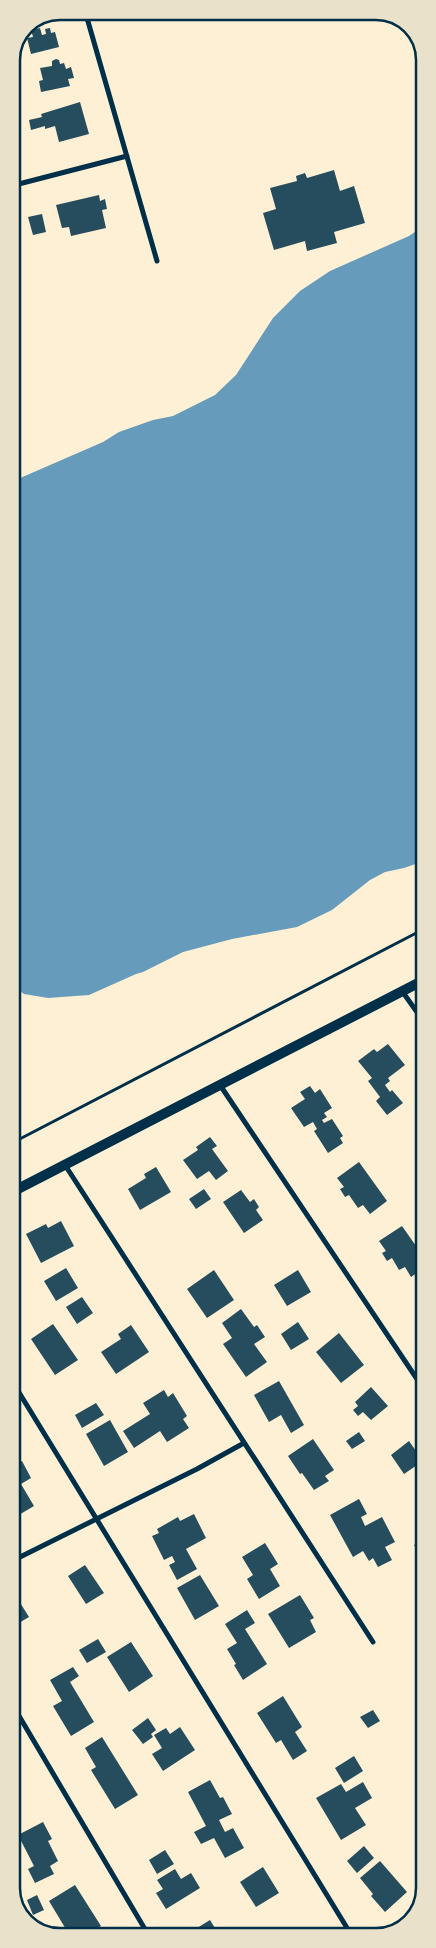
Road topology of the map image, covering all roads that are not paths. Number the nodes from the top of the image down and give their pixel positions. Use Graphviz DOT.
graph roads {
  1 [pos="88,20"];
  2 [pos="127,156"];
  3 [pos="20,184"];
  4 [pos="157,261"];
  5 [pos="416,984"];
  6 [pos="402,991"];
  7 [pos="416,1011"];
  8 [pos="220,1085"];
  9 [pos="65,1165"];
  10 [pos="20,1188"];
  11 [pos="416,1379"];
  12 [pos="20,1394"];
  13 [pos="244,1443"];
  14 [pos="96,1518"];
  15 [pos="20,1557"];
  16 [pos="373,1642"];
  17 [pos="20,1718"];
  18 [pos="144,1928"];
  19 [pos="347,1928"];
  1 -- 2 [label="street"];
  2 -- 3 [label="street"];
  2 -- 4 [label="street"];
  5 -- 6 [label="main road"];
  6 -- 7 [label="street"];
  6 -- 8 [label="main road"];
  8 -- 9 [label="main road"];
  8 -- 11 [label="street"];
  9 -- 10 [label="main road"];
  9 -- 13 [label="street"];
  12 -- 14 [label="street"];
  13 -- 14 [label="street"];
  13 -- 16 [label="street"];
  14 -- 15 [label="street"];
  14 -- 19 [label="street"];
  17 -- 18 [label="street"];
}
